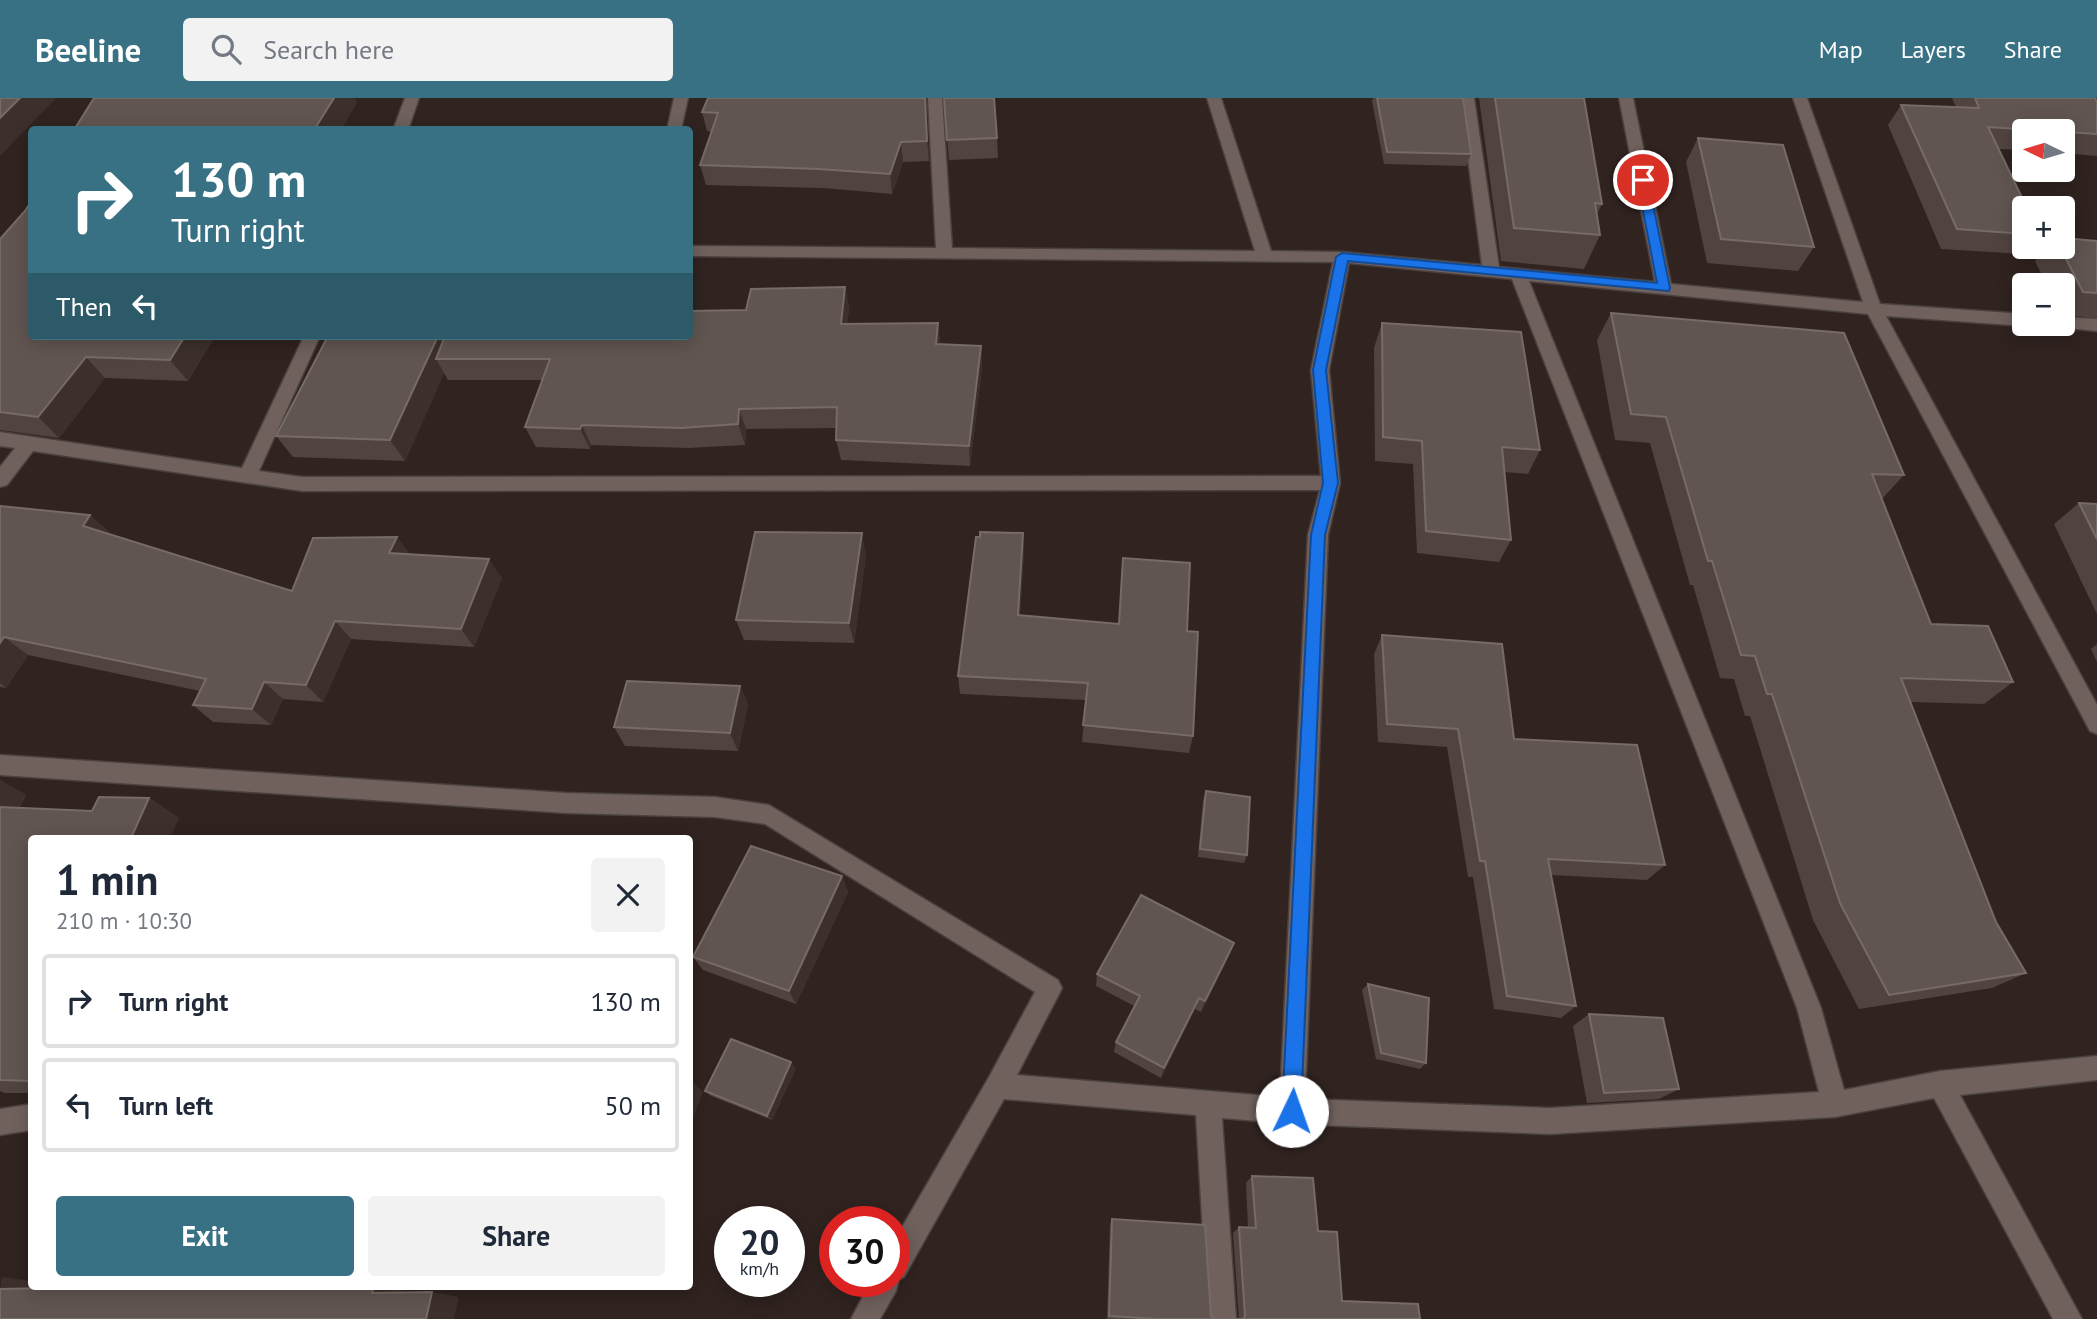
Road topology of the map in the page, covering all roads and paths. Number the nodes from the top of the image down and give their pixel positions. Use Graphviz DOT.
graph roads {
  1 [pos="412,98"];
  2 [pos="681,98"];
  3 [pos="936,98"];
  4 [pos="1214,98"];
  5 [pos="1466,98"];
  6 [pos="1626,98"];
  7 [pos="1800,98"];
  8 [pos="402,126"];
  9 [pos="675,126"];
  10 [pos="693,251"];
  11 [pos="944,253"];
  12 [pos="1265,256"];
  13 [pos="1342,257"];
  14 [pos="1491,271"];
  15 [pos="1518,274"];
  16 [pos="1664,288"];
  17 [pos="1874,309"];
  18 [pos="2012,319"];
  19 [pos="2075,324"];
  20 [pos="2097,325"];
  21 [pos="310,340"];
  22 [pos="0,439"];
  23 [pos="28,444"];
  24 [pos="247,476"];
  25 [pos="0,480"];
  26 [pos="1331,483"];
  27 [pos="2097,725"];
  28 [pos="0,765"];
  29 [pos="2097,1068"];
  30 [pos="1940,1084"];
  31 [pos="998,1086"];
  32 [pos="1208,1104"];
  33 [pos="1835,1104"];
  34 [pos="1292,1111"];
  35 [pos="28,1118"];
  36 [pos="0,1122"];
  37 [pos="910,1239"];
  38 [pos="878,1297"];
  39 [pos="865,1319"];
  40 [pos="1222,1319"];
  41 [pos="2068,1319"];
  1 -- 8 [label="street"];
  2 -- 9 [label="street"];
  3 -- 11 [label="street"];
  4 -- 12 [label="street"];
  5 -- 14 [label="street"];
  6 -- 16 [label="street"];
  7 -- 17 [label="street"];
  10 -- 11 [label="street"];
  11 -- 12 [label="street"];
  12 -- 13 [label="street"];
  13 -- 14 [label="street"];
  13 -- 26 [label="street"];
  14 -- 15 [label="street"];
  15 -- 16 [label="street"];
  15 -- 33 [label="street"];
  16 -- 17 [label="street"];
  17 -- 18 [label="street"];
  17 -- 27 [label="street"];
  19 -- 20 [label="street"];
  21 -- 24 [label="street"];
  22 -- 23 [label="street"];
  23 -- 24 [label="street"];
  23 -- 25 [label="street"];
  24 -- 26 [label="street"];
  26 -- 34 [label="street"];
  28 -- 31 [label="street"];
  29 -- 30 [label="street"];
  30 -- 33 [label="street"];
  30 -- 41 [label="street"];
  31 -- 32 [label="street"];
  31 -- 37 [label="street"];
  32 -- 34 [label="street"];
  32 -- 40 [label="street"];
  33 -- 34 [label="street"];
  35 -- 36 [label="street"];
  38 -- 39 [label="street"];
}
